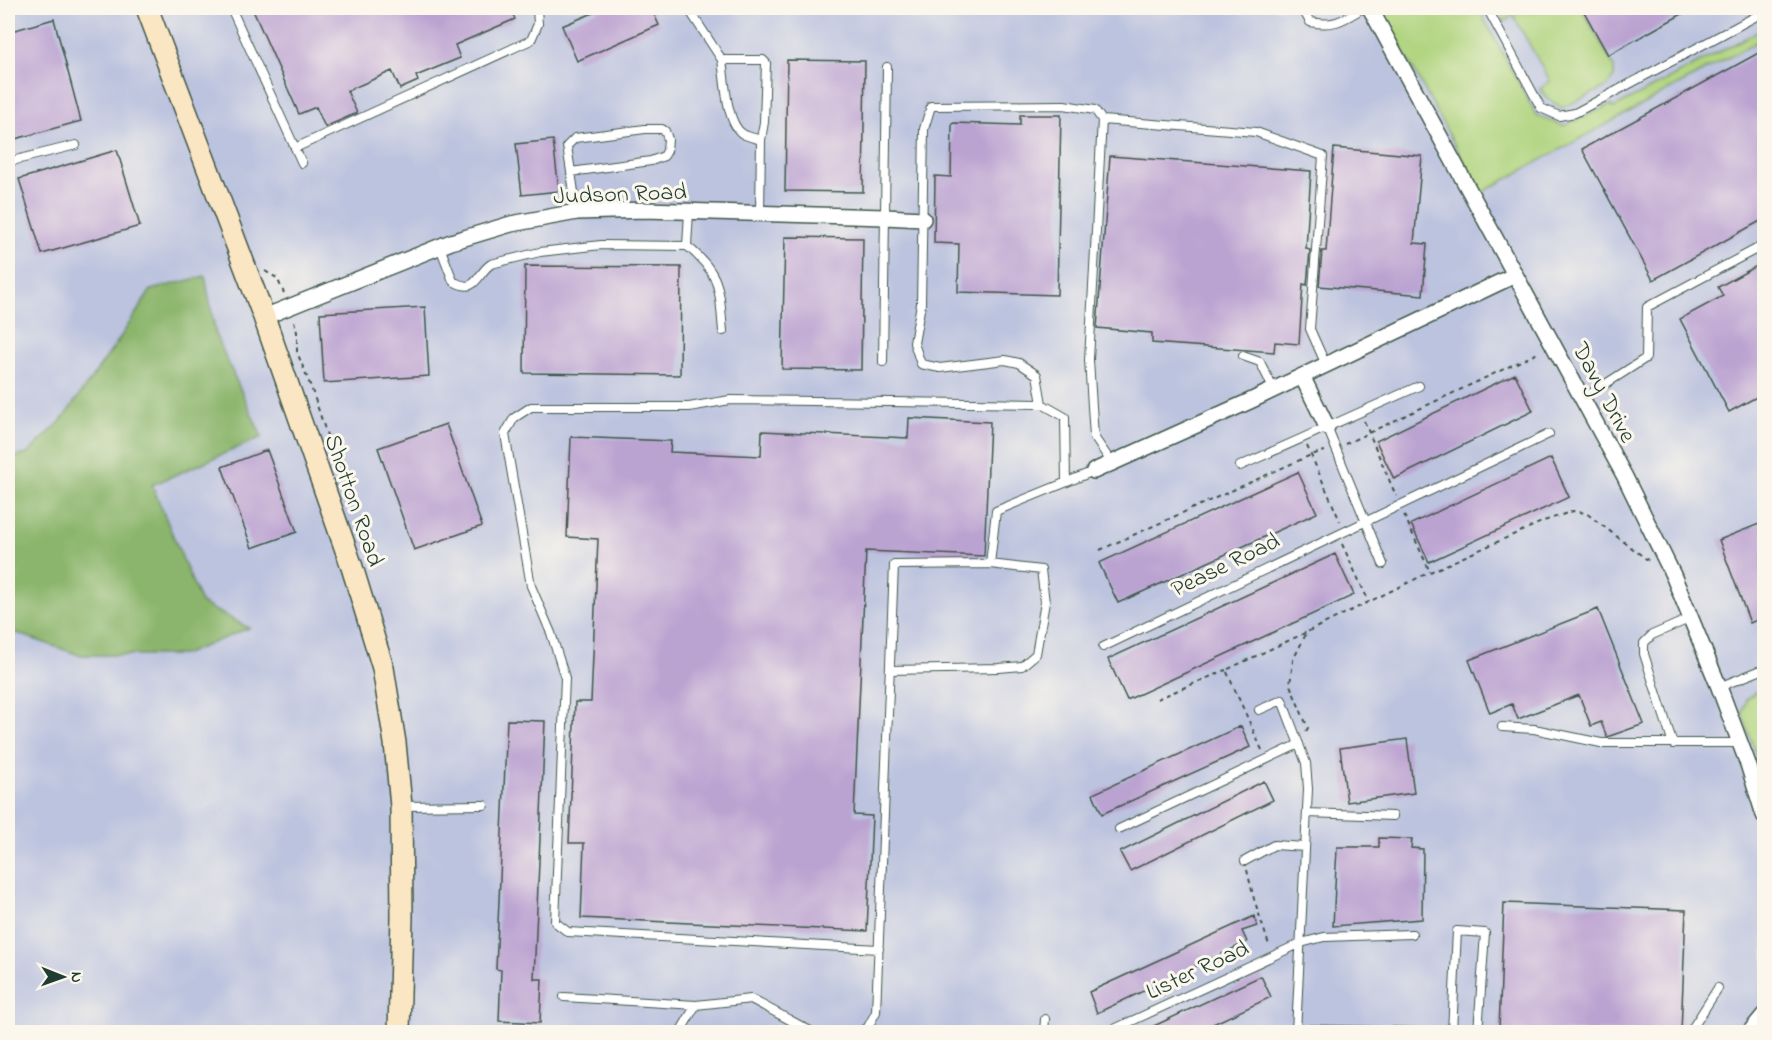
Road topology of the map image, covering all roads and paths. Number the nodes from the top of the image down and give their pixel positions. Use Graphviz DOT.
graph roads {
  1 [pos="147,8"];
  2 [pos="231,8"];
  3 [pos="537,8"];
  4 [pos="688,8"];
  5 [pos="1302,8"];
  6 [pos="1363,8"];
  7 [pos="1370,8"];
  8 [pos="1487,8"];
  9 [pos="1764,12"];
  10 [pos="722,60"];
  11 [pos="887,67"];
  12 [pos="1102,120"];
  13 [pos="761,140"];
  14 [pos="76,145"];
  15 [pos="295,148"];
  16 [pos="8,162"];
  17 [pos="302,163"];
  18 [pos="571,172"];
  19 [pos="577,212"];
  20 [pos="689,212"];
  21 [pos="760,214"];
  22 [pos="885,217"];
  23 [pos="923,219"];
  24 [pos="1764,245"];
  25 [pos="687,246"];
  26 [pos="440,247"];
  27 [pos="1515,275"];
  28 [pos="264,317"];
  29 [pos="723,331"];
  30 [pos="1243,356"];
  31 [pos="884,362"];
  32 [pos="1326,365"];
  33 [pos="1302,376"];
  34 [pos="1419,386"];
  35 [pos="1274,390"];
  36 [pos="1582,399"];
  37 [pos="1042,404"];
  38 [pos="1360,412"];
  39 [pos="1326,427"];
  40 [pos="1549,434"];
  41 [pos="1303,438"];
  42 [pos="1112,463"];
  43 [pos="1240,466"];
  44 [pos="1094,471"];
  45 [pos="1066,482"];
  46 [pos="1400,505"];
  47 [pos="1365,522"];
  48 [pos="1341,533"];
  49 [pos="1650,561"];
  50 [pos="990,564"];
  51 [pos="1383,564"];
  52 [pos="1430,572"];
  53 [pos="1368,602"];
  54 [pos="1691,618"];
  55 [pos="1307,632"];
  56 [pos="1103,647"];
  57 [pos="1764,669"];
  58 [pos="890,670"];
  59 [pos="1226,670"];
  60 [pos="1719,687"];
  61 [pos="1157,699"];
  62 [pos="1259,710"];
  63 [pos="1502,727"];
  64 [pos="1740,743"];
  65 [pos="1299,744"];
  66 [pos="1673,744"];
  67 [pos="1267,759"];
  68 [pos="401,806"];
  69 [pos="484,806"];
  70 [pos="1307,813"];
  71 [pos="1764,815"];
  72 [pos="1393,816"];
  73 [pos="1119,829"];
  74 [pos="1305,847"];
  75 [pos="1245,861"];
  76 [pos="1412,934"];
  77 [pos="1301,944"];
  78 [pos="879,949"];
  79 [pos="1273,956"];
  80 [pos="1718,988"];
  81 [pos="564,997"];
  82 [pos="696,1005"];
  83 [pos="1764,1015"];
  84 [pos="1045,1019"];
  85 [pos="1110,1031"];
  86 [pos="1297,1031"];
  87 [pos="399,1032"];
  88 [pos="680,1032"];
  89 [pos="812,1032"];
  90 [pos="859,1032"];
  91 [pos="1044,1032"];
  92 [pos="1421,1032"];
  93 [pos="1452,1032"];
  94 [pos="1478,1032"];
  95 [pos="1689,1032"];
  96 [pos="1750,1032"];
  1 -- 28 [label="street, Shotton Road"];
  2 -- 15 [label="lane"];
  3 -- 15 [label="lane"];
  4 -- 10 [label="lane"];
  5 -- 6 [label="lane"];
  7 -- 27 [label="street, Davy Drive"];
  8 -- 9 [label="lane"];
  10 -- 13 [label="lane"];
  10 -- 13 [label="lane"];
  11 -- 22 [label="lane"];
  12 -- 23 [label="lane"];
  12 -- 32 [label="lane"];
  12 -- 42 [label="lane"];
  13 -- 21 [label="lane"];
  14 -- 16 [label="lane"];
  15 -- 17 [label="lane"];
  18 -- 18 [label="lane"];
  18 -- 19 [label="lane"];
  19 -- 20 [label="street, Judson Road"];
  19 -- 26 [label="street, Judson Road"];
  20 -- 21 [label="street, Judson Road"];
  20 -- 25 [label="lane"];
  21 -- 22 [label="street, Judson Road"];
  22 -- 23 [label="street, Judson Road"];
  22 -- 31 [label="lane"];
  23 -- 37 [label="lane"];
  24 -- 36 [label="lane"];
  25 -- 26 [label="lane"];
  25 -- 29 [label="lane"];
  26 -- 28 [label="street, Judson Road"];
  27 -- 32 [label="street"];
  27 -- 36 [label="street, Davy Drive"];
  28 -- 68 [label="street, Shotton Road"];
  30 -- 35 [label="lane"];
  32 -- 33 [label="street"];
  33 -- 35 [label="street"];
  33 -- 39 [label="street"];
  34 -- 38 [label="lane"];
  35 -- 42 [label="street"];
  36 -- 54 [label="street, Davy Drive"];
  37 -- 45 [label="lane"];
  37 -- 78 [label="lane"];
  38 -- 39 [label="lane"];
  38 -- 46 [label="path"];
  39 -- 41 [label="lane"];
  39 -- 47 [label="lane"];
  40 -- 46 [label="lane, Pease Road"];
  41 -- 43 [label="lane"];
  41 -- 48 [label="path"];
  42 -- 44 [label="street"];
  44 -- 45 [label="lane"];
  45 -- 50 [label="lane"];
  46 -- 47 [label="lane, Pease Road"];
  46 -- 52 [label="path"];
  47 -- 48 [label="lane, Pease Road"];
  47 -- 51 [label="lane"];
  48 -- 53 [label="path"];
  48 -- 56 [label="lane, Pease Road"];
  49 -- 52 [label="path"];
  50 -- 58 [label="lane"];
  50 -- 58 [label="lane"];
  52 -- 53 [label="path"];
  53 -- 55 [label="path"];
  54 -- 60 [label="street, Davy Drive"];
  54 -- 66 [label="lane"];
  55 -- 59 [label="path"];
  55 -- 65 [label="path"];
  57 -- 60 [label="lane"];
  58 -- 78 [label="lane"];
  59 -- 61 [label="path"];
  59 -- 67 [label="path"];
  60 -- 64 [label="street, Davy Drive"];
  62 -- 65 [label="lane"];
  63 -- 66 [label="lane"];
  64 -- 66 [label="lane"];
  64 -- 71 [label="street, Davy Drive"];
  65 -- 67 [label="lane"];
  65 -- 70 [label="lane"];
  67 -- 73 [label="lane"];
  68 -- 69 [label="lane"];
  68 -- 87 [label="street, Shotton Road"];
  70 -- 72 [label="lane"];
  70 -- 74 [label="lane"];
  74 -- 75 [label="lane"];
  74 -- 77 [label="lane"];
  75 -- 79 [label="path"];
  76 -- 77 [label="lane, Lister Road"];
  77 -- 79 [label="lane, Lister Road"];
  77 -- 86 [label="lane"];
  78 -- 90 [label="lane"];
  79 -- 85 [label="lane, Lister Road"];
  80 -- 95 [label="lane"];
  81 -- 82 [label="lane"];
  82 -- 88 [label="lane"];
  82 -- 89 [label="lane"];
  83 -- 96 [label="street"];
  84 -- 91 [label="lane"];
  86 -- 92 [label="lane"];
  93 -- 94 [label="lane"];
}
